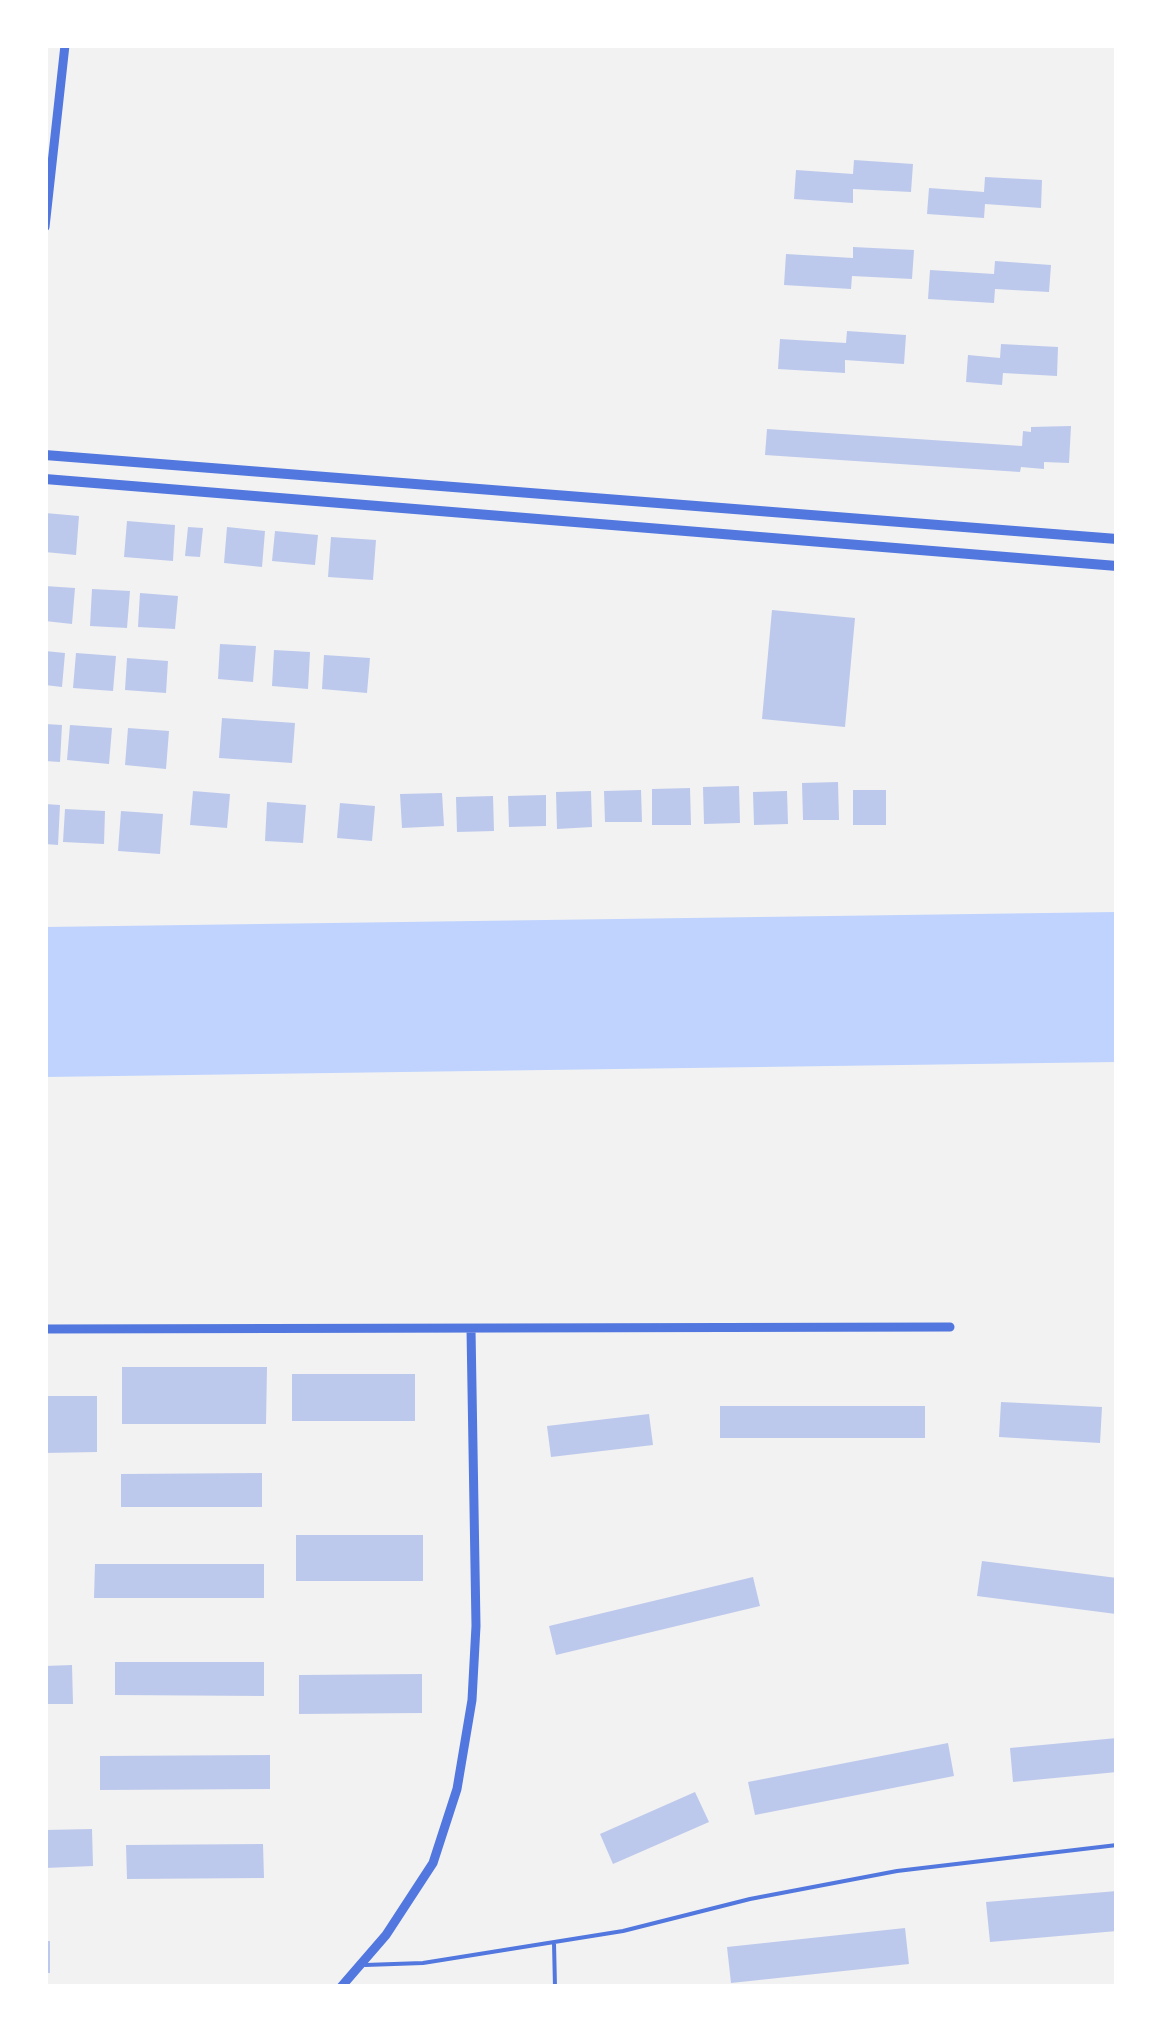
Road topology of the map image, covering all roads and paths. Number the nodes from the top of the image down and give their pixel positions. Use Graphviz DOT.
graph roads {
  1 [pos="65,45"];
  2 [pos="45,227"];
  3 [pos="45,455"];
  4 [pos="45,479"];
  5 [pos="1117,540"];
  6 [pos="1117,566"];
  7 [pos="950,1327"];
  8 [pos="45,1329"];
  9 [pos="471,1329"];
  10 [pos="1117,1845"];
  11 [pos="554,1943"];
  12 [pos="360,1965"];
  13 [pos="341,1987"];
  14 [pos="554,1987"];
  1 -- 2 [label="street"];
  3 -- 5 [label="street"];
  4 -- 6 [label="street"];
  7 -- 9 [label="street"];
  8 -- 9 [label="street"];
  9 -- 12 [label="street"];
  10 -- 11 [label="lane"];
  11 -- 12 [label="lane"];
  11 -- 14 [label="lane"];
  12 -- 13 [label="street"];
}
